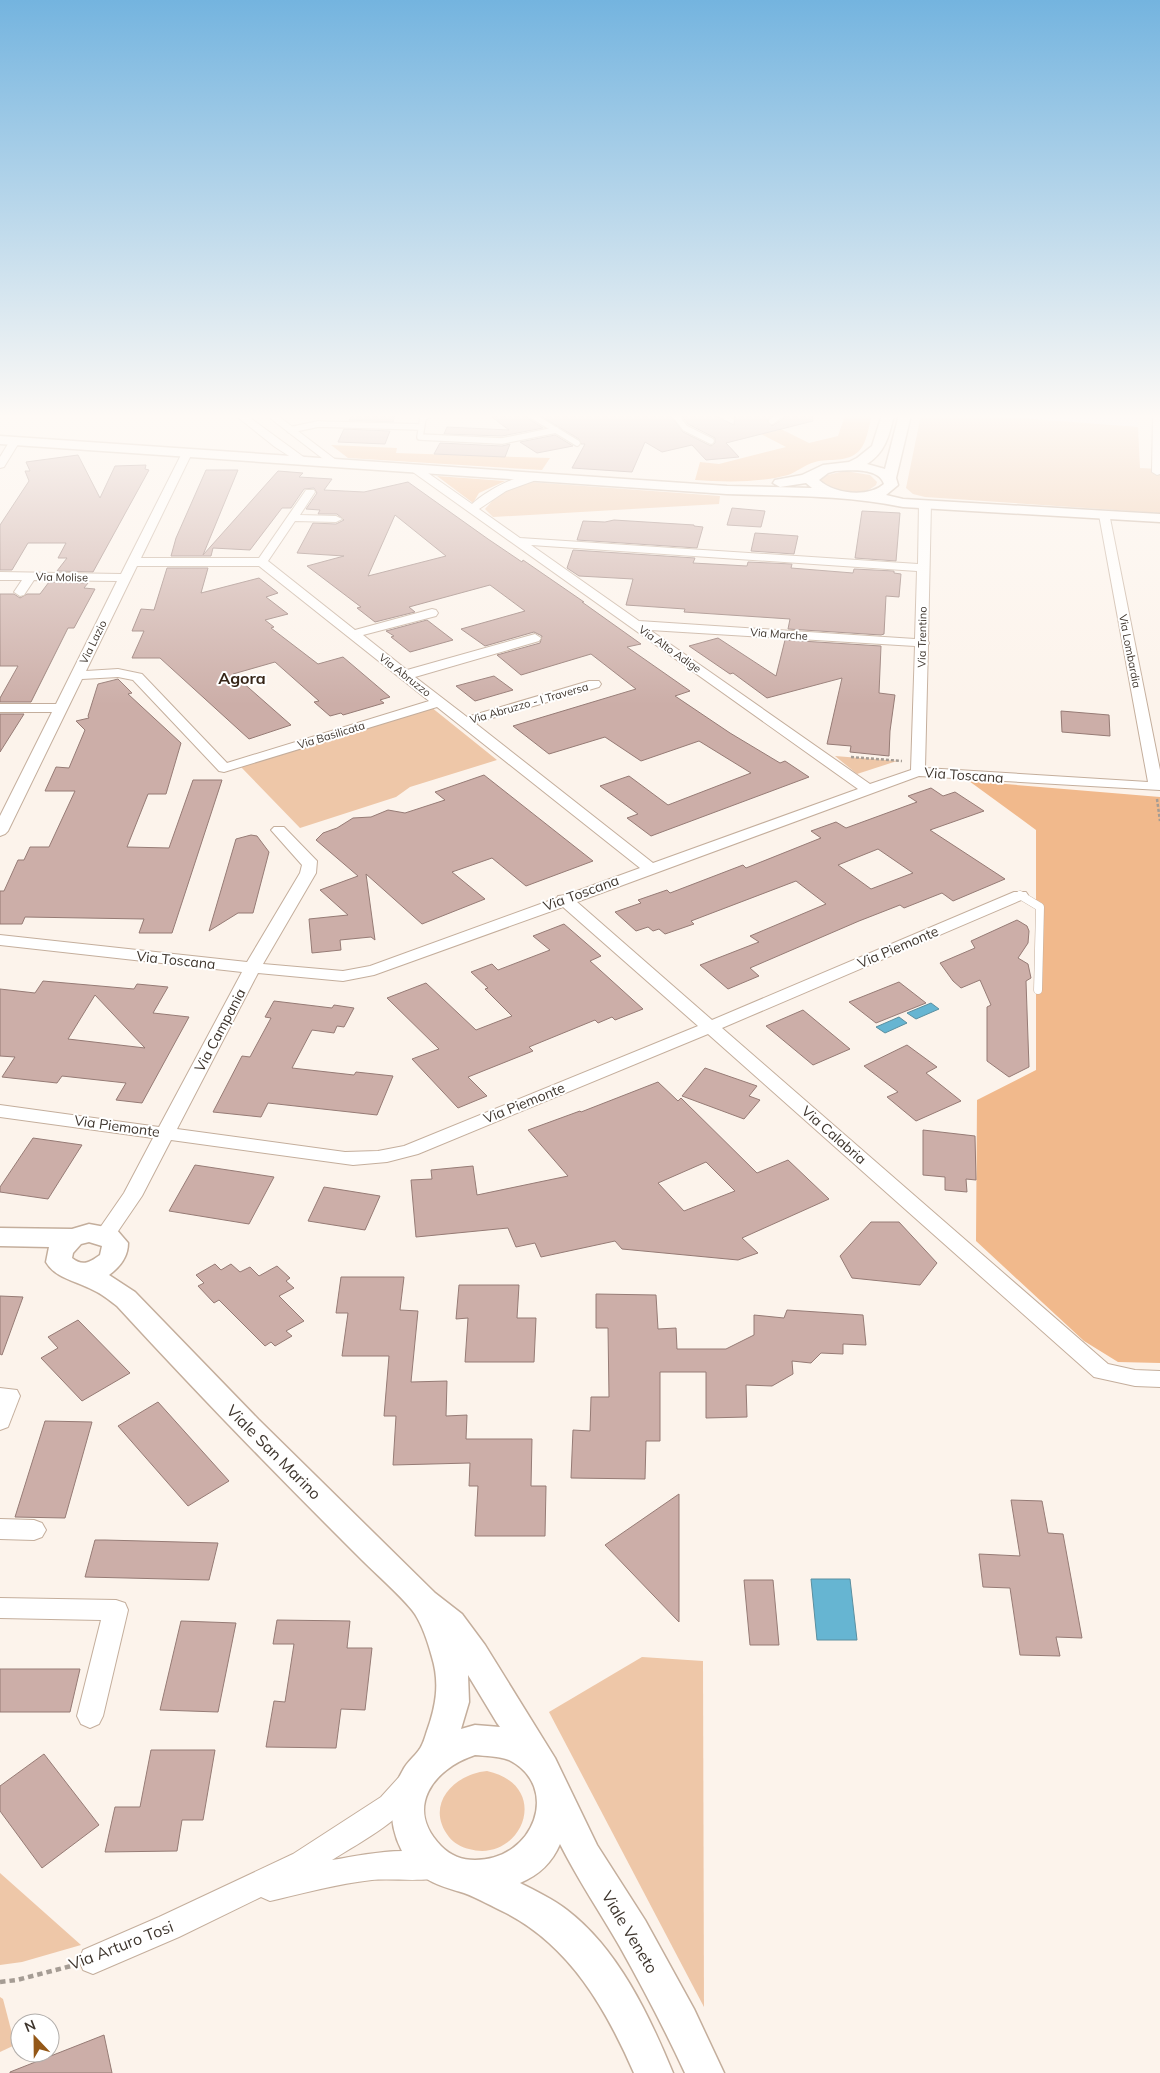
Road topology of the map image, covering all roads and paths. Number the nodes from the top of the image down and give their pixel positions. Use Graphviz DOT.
graph roads {
  1 [pos="157,512"];
  2 [pos="296,512"];
  3 [pos="477,512"];
  4 [pos="925,512"];
  5 [pos="1056,512"];
  6 [pos="1105,515"];
  7 [pos="292,518"];
  8 [pos="1160,518"];
  9 [pos="336,519"];
  10 [pos="518,541"];
  11 [pos="132,562"];
  12 [pos="262,562"];
  13 [pos="922,568"];
  14 [pos="0,576"];
  15 [pos="30,577"];
  16 [pos="125,578"];
  17 [pos="20,592"];
  18 [pos="432,612"];
  19 [pos="636,625"];
  20 [pos="354,634"];
  21 [pos="535,638"];
  22 [pos="922,643"];
  23 [pos="77,675"];
  24 [pos="406,675"];
  25 [pos="594,684"];
  26 [pos="439,702"];
  27 [pos="0,708"];
  28 [pos="61,708"];
  29 [pos="465,722"];
  30 [pos="818,754"];
  31 [pos="918,767"];
  32 [pos="1156,787"];
  33 [pos="867,789"];
  34 [pos="1160,821"];
  35 [pos="279,830"];
  36 [pos="0,831"];
  37 [pos="649,868"];
  38 [pos="1020,895"];
  39 [pos="564,899"];
  40 [pos="0,940"];
  41 [pos="252,968"];
  42 [pos="1038,990"];
  43 [pos="710,1027"];
  44 [pos="0,1111"];
  45 [pos="165,1133"];
  46 [pos="72,1238"];
  47 [pos="0,1239"];
  48 [pos="109,1246"];
  49 [pos="70,1268"];
  50 [pos="126,1299"];
  51 [pos="1160,1378"];
  52 [pos="0,1396"];
  53 [pos="0,1421"];
  54 [pos="0,1529"];
  55 [pos="34,1530"];
  56 [pos="424,1602"];
  57 [pos="0,1608"];
  58 [pos="90,1716"];
  59 [pos="424,1769"];
  60 [pos="546,1778"];
  61 [pos="455,1873"];
  62 [pos="238,1894"];
  63 [pos="93,1960"];
  64 [pos="0,1982"];
  65 [pos="654,2073"];
  66 [pos="705,2073"];
  1 -- 11 [label="street, Via Lazio"];
  2 -- 7 [label="street"];
  3 -- 10 [label="street, Via Alto Adige"];
  4 -- 13 [label="street, Via Trentino"];
  5 -- 6 [label="street"];
  6 -- 8 [label="street"];
  6 -- 32 [label="street, Via Lombardia"];
  7 -- 9 [label="street"];
  7 -- 12 [label="street"];
  10 -- 13 [label="street"];
  10 -- 19 [label="street, Via Alto Adige"];
  11 -- 12 [label="street"];
  11 -- 16 [label="street, Via Lazio"];
  12 -- 20 [label="street, Via Abruzzo"];
  13 -- 22 [label="street, Via Trentino"];
  14 -- 15 [label="street, Via Molise"];
  15 -- 16 [label="street, Via Molise"];
  15 -- 17 [label="street"];
  16 -- 23 [label="street, Via Lazio"];
  18 -- 20 [label="street"];
  19 -- 22 [label="street, Via Marche"];
  19 -- 30 [label="street, Via Alto Adige"];
  20 -- 24 [label="street, Via Abruzzo"];
  21 -- 24 [label="street"];
  22 -- 31 [label="street, Via Trentino"];
  23 -- 26 [label="street, Via Basilicata"];
  23 -- 28 [label="street, Via Lazio"];
  24 -- 26 [label="street, Via Abruzzo"];
  25 -- 29 [label="street, Via Abruzzo - I Traversa"];
  26 -- 29 [label="street, Via Abruzzo"];
  27 -- 28 [label="street"];
  28 -- 36 [label="street, Via Lazio"];
  29 -- 37 [label="street, Via Abruzzo"];
  30 -- 31 [label="path"];
  30 -- 33 [label="street, Via Alto Adige"];
  31 -- 32 [label="street, Via Toscana"];
  31 -- 33 [label="street, Via Toscana"];
  32 -- 34 [label="path"];
  33 -- 37 [label="street, Via Toscana"];
  35 -- 41 [label="street, Via Campania"];
  37 -- 39 [label="street, Via Toscana"];
  38 -- 42 [label="lane"];
  38 -- 43 [label="street, Via Piemonte"];
  39 -- 41 [label="street, Via Toscana"];
  39 -- 43 [label="street, Via Calabria"];
  40 -- 41 [label="street, Via Toscana"];
  41 -- 45 [label="street, Via Campania"];
  43 -- 45 [label="street, Via Piemonte"];
  43 -- 51 [label="street, Via Calabria"];
  44 -- 45 [label="street, Via Piemonte"];
  45 -- 48 [label="street, Via Campania"];
  46 -- 47 [label="street"];
  46 -- 48 [label="street"];
  46 -- 49 [label="street"];
  47 -- 49 [label="street, Viale San Marino"];
  48 -- 49 [label="street"];
  48 -- 50 [label="street, Viale San Marino"];
  49 -- 50 [label="street, Viale San Marino"];
  50 -- 56 [label="street, Viale San Marino"];
  52 -- 53 [label="street"];
  54 -- 55 [label="street"];
  56 -- 59 [label="street, Viale San Marino"];
  56 -- 60 [label="street, Viale San Marino"];
  57 -- 58 [label="street"];
  59 -- 60 [label="street"];
  59 -- 61 [label="street"];
  59 -- 62 [label="street, Via Arturo Tosi"];
  60 -- 61 [label="street"];
  60 -- 66 [label="street, Viale Veneto"];
  61 -- 62 [label="street, Via Arturo Tosi"];
  61 -- 65 [label="street"];
  62 -- 63 [label="street, Via Arturo Tosi"];
  63 -- 64 [label="path, Via Arturo Tosi"];
}
